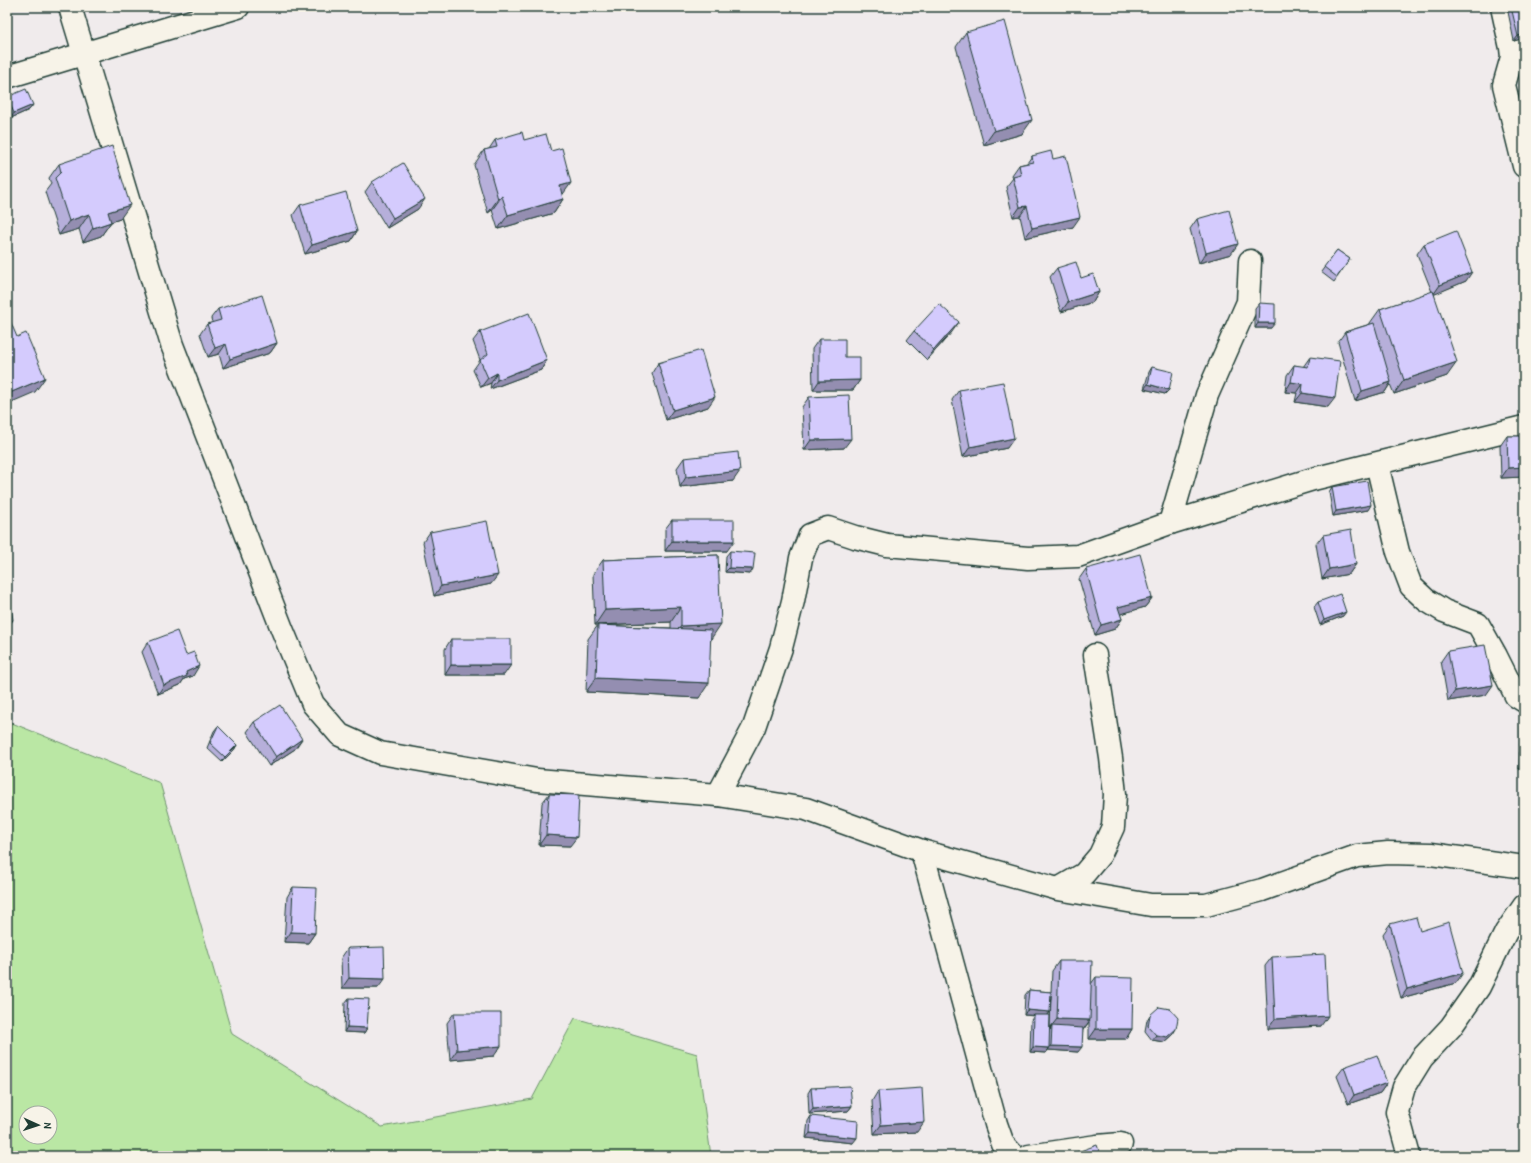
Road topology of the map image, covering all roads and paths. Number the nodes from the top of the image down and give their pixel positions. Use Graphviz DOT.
graph roads {
  1 [pos="70,7"];
  2 [pos="238,7"];
  3 [pos="1502,7"];
  4 [pos="83,54"];
  5 [pos="7,77"];
  6 [pos="1524,166"];
  7 [pos="1250,261"];
  8 [pos="1524,427"];
  9 [pos="1377,464"];
  10 [pos="1170,523"];
  11 [pos="1095,655"];
  12 [pos="1524,700"];
  13 [pos="718,795"];
  14 [pos="922,851"];
  15 [pos="1524,868"];
  16 [pos="1058,889"];
  17 [pos="1524,906"];
  18 [pos="1121,1144"];
  19 [pos="1014,1156"];
  20 [pos="1028,1156"];
  21 [pos="1409,1156"];
  1 -- 4 [label="street"];
  2 -- 4 [label="street"];
  3 -- 6 [label="street"];
  4 -- 5 [label="street"];
  4 -- 13 [label="street"];
  7 -- 10 [label="street"];
  8 -- 9 [label="street"];
  9 -- 10 [label="street"];
  9 -- 12 [label="street"];
  10 -- 13 [label="street"];
  11 -- 16 [label="street"];
  13 -- 14 [label="street"];
  14 -- 16 [label="street"];
  14 -- 19 [label="street"];
  15 -- 16 [label="street"];
  17 -- 21 [label="street"];
  18 -- 20 [label="street"];
}
